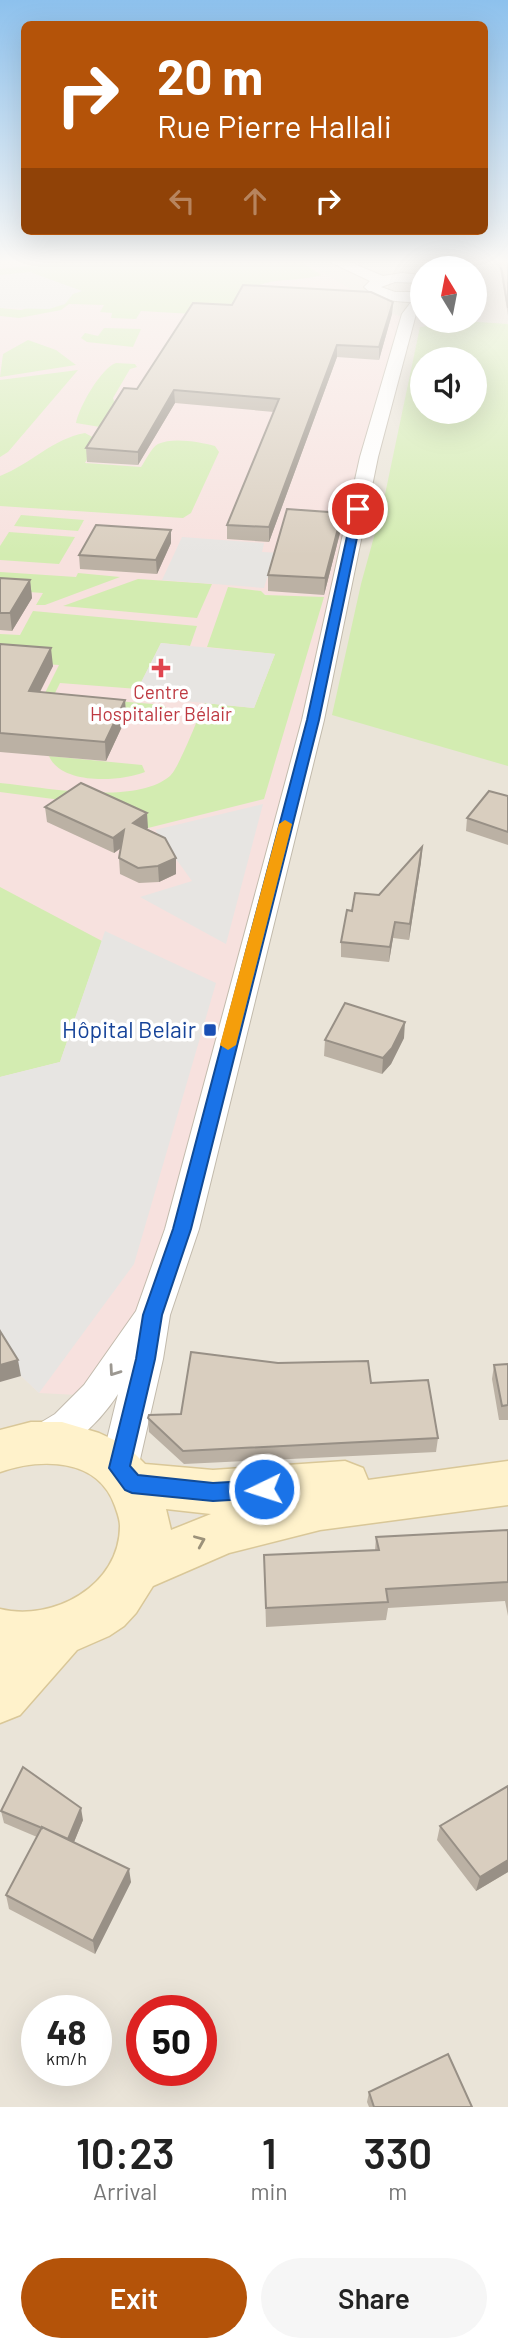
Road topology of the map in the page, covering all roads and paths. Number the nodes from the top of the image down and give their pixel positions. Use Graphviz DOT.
graph roads {
  1 [pos="398,359"];
  2 [pos="152,1315"];
  3 [pos="19,1447"];
  4 [pos="508,1473"];
  5 [pos="126,1476"];
  6 [pos="508,1483"];
  7 [pos="137,1568"];
  8 [pos="58,1633"];
  9 [pos="0,1634"];
  10 [pos="0,1696"];
  1 -- 2 [label="street"];
  2 -- 3 [label="street, one-way"];
  2 -- 5 [label="street"];
  3 -- 5 [label="main road"];
  4 -- 5 [label="main road"];
  5 -- 7 [label="main road"];
  7 -- 6 [label="main road, one-way"];
  7 -- 8 [label="main road"];
  8 -- 9 [label="main road"];
  8 -- 10 [label="main road"];
}
